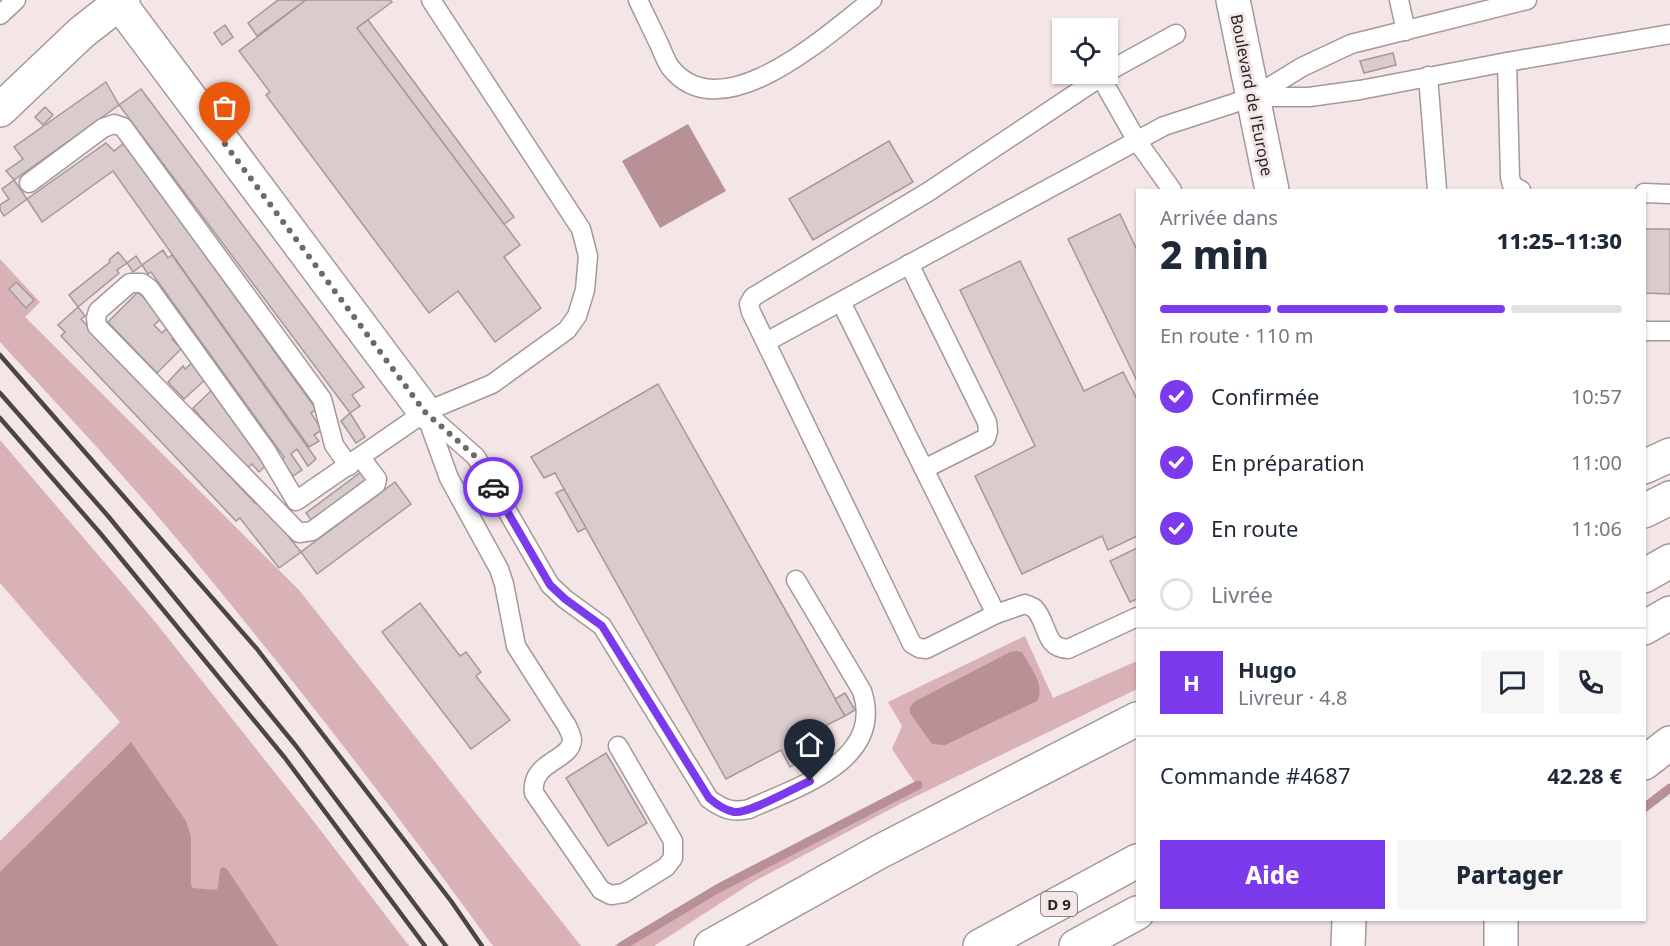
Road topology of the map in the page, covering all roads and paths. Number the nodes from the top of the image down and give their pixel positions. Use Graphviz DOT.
graph roads {
  1 [pos="16,0"];
  2 [pos="432,0"];
  3 [pos="638,0"];
  4 [pos="872,0"];
  5 [pos="1233,0"];
  6 [pos="1399,0"];
  7 [pos="1527,0"];
  8 [pos="120,1"];
  9 [pos="0,15"];
  10 [pos="1406,31"];
  11 [pos="1176,34"];
  12 [pos="1670,34"];
  13 [pos="1507,62"];
  14 [pos="1118,66"];
  15 [pos="1428,76"];
  16 [pos="1089,84"];
  17 [pos="1109,84"];
  18 [pos="1253,97"];
  19 [pos="0,111"];
  20 [pos="1137,141"];
  21 [pos="28,183"];
  22 [pos="1172,189"];
  23 [pos="1272,189"];
  24 [pos="1437,189"];
  25 [pos="1519,189"];
  26 [pos="1646,193"];
  27 [pos="1670,194"];
  28 [pos="909,264"];
  29 [pos="841,302"];
  30 [pos="1646,331"];
  31 [pos="1670,331"];
  32 [pos="766,342"];
  33 [pos="425,412"];
  34 [pos="1670,455"];
  35 [pos="355,462"];
  36 [pos="1646,466"];
  37 [pos="924,469"];
  38 [pos="1670,498"];
  39 [pos="296,501"];
  40 [pos="1646,511"];
  41 [pos="279,513"];
  42 [pos="1670,561"];
  43 [pos="1646,575"];
  44 [pos="796,580"];
  45 [pos="1670,613"];
  46 [pos="996,614"];
  47 [pos="1136,616"];
  48 [pos="1646,627"];
  49 [pos="1136,720"];
  50 [pos="1670,743"];
  51 [pos="618,746"];
  52 [pos="1646,761"];
  53 [pos="1136,862"];
  54 [pos="1136,914"];
  55 [pos="1348,921"];
  56 [pos="1501,921"];
  57 [pos="711,946"];
  58 [pos="980,946"];
  59 [pos="1076,946"];
  60 [pos="1348,946"];
  61 [pos="1501,946"];
  1 -- 9 [label="lane"];
  2 -- 33 [label="lane"];
  3 -- 4 [label="lane"];
  5 -- 18 [label="main road, Boulevard de l'Europe"];
  6 -- 10 [label="lane"];
  7 -- 10 [label="lane"];
  8 -- 19 [label="main road"];
  8 -- 33 [label="main road"];
  10 -- 18 [label="lane"];
  11 -- 14 [label="lane"];
  12 -- 13 [label="lane"];
  13 -- 15 [label="lane"];
  13 -- 25 [label="lane"];
  15 -- 18 [label="lane"];
  15 -- 24 [label="lane"];
  16 -- 32 [label="lane"];
  17 -- 20 [label="lane"];
  18 -- 20 [label="lane"];
  18 -- 23 [label="main road, Boulevard de l'Europe"];
  20 -- 22 [label="lane"];
  20 -- 28 [label="lane"];
  21 -- 35 [label="lane"];
  26 -- 27 [label="lane"];
  28 -- 29 [label="lane"];
  28 -- 37 [label="lane"];
  29 -- 32 [label="lane"];
  29 -- 37 [label="lane"];
  30 -- 31 [label="lane"];
  32 -- 46 [label="lane"];
  33 -- 35 [label="lane"];
  33 -- 44 [label="lane"];
  33 -- 51 [label="lane"];
  34 -- 36 [label="main road"];
  35 -- 39 [label="lane"];
  35 -- 41 [label="lane"];
  37 -- 46 [label="lane"];
  38 -- 40 [label="main road"];
  39 -- 41 [label="lane"];
  39 -- 41 [label="lane"];
  42 -- 43 [label="main road"];
  45 -- 48 [label="main road"];
  46 -- 47 [label="lane"];
  49 -- 57 [label="main road"];
  50 -- 52 [label="main road"];
  53 -- 58 [label="main road, D 9"];
  54 -- 59 [label="main road"];
  55 -- 60 [label="main road"];
  56 -- 61 [label="main road"];
}
